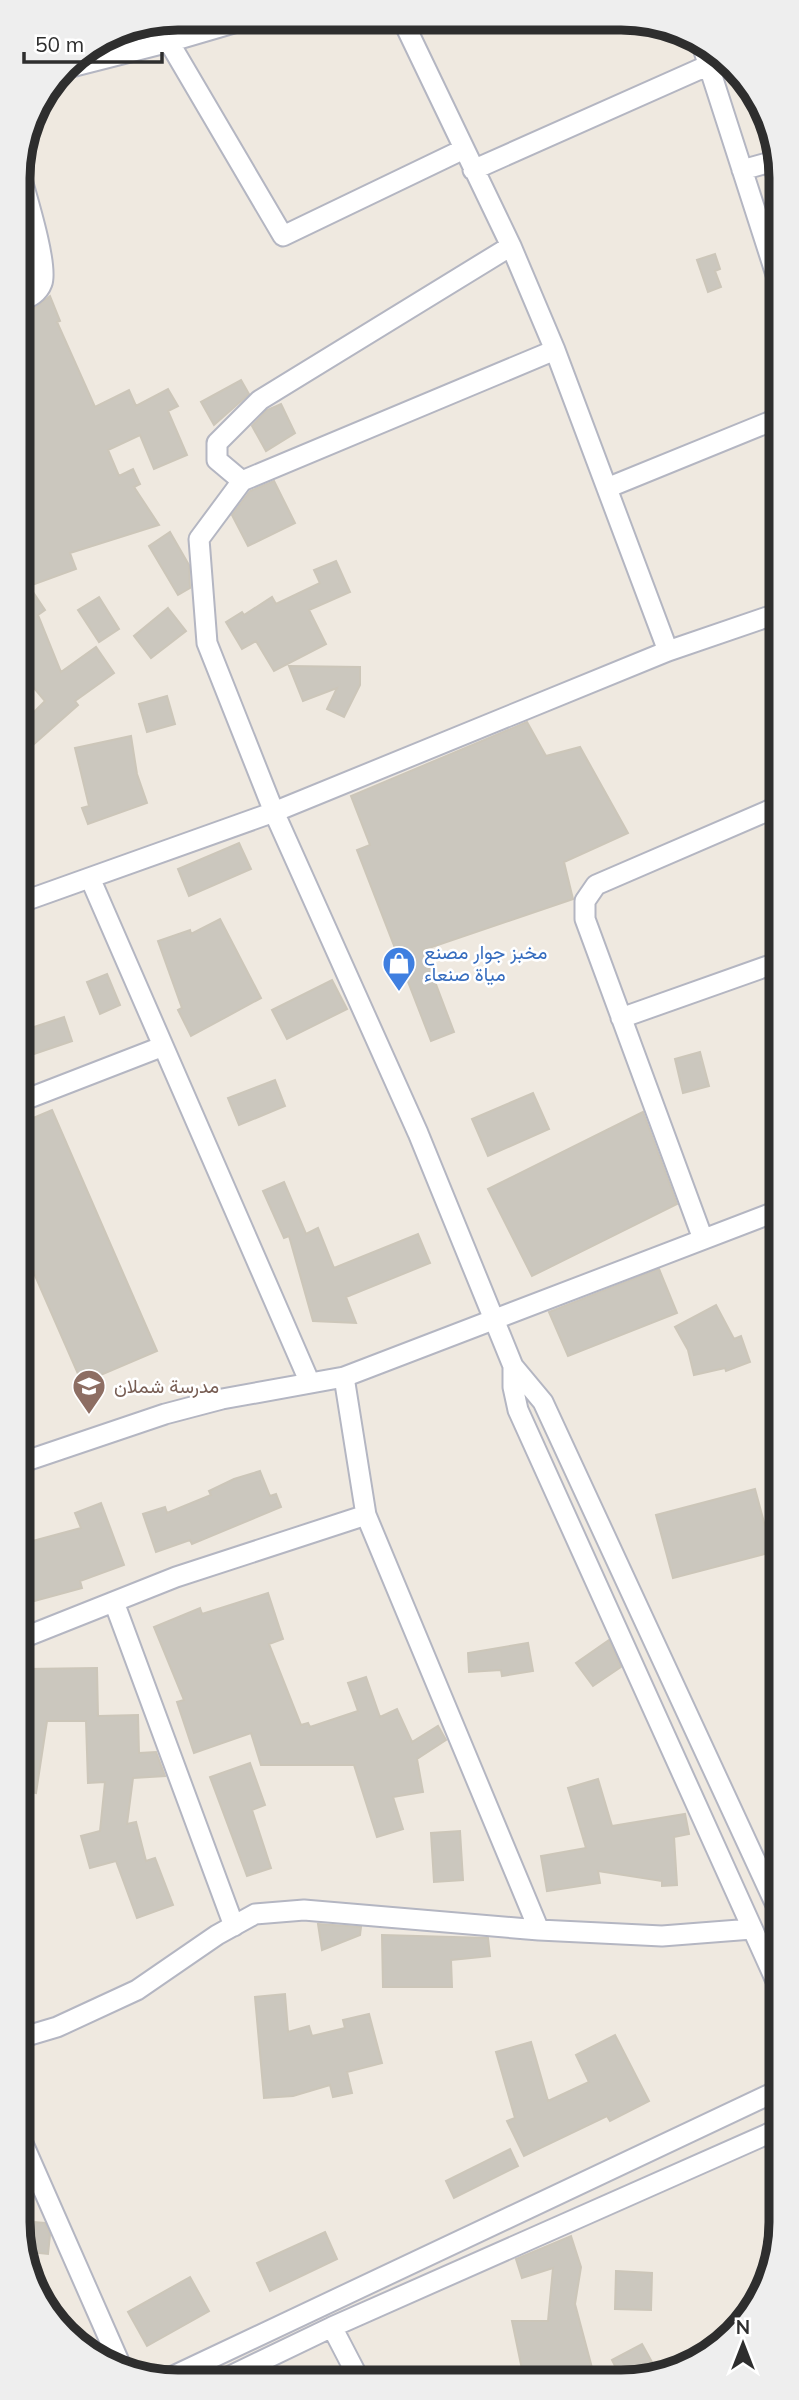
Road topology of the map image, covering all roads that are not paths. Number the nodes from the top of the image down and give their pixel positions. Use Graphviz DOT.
graph roads {
  1 [pos="210,30"];
  2 [pos="407,30"];
  3 [pos="169,42"];
  4 [pos="706,56"];
  5 [pos="83,64"];
  6 [pos="464,149"];
  7 [pos="768,163"];
  8 [pos="473,170"];
  9 [pos="742,170"];
  10 [pos="30,211"];
  11 [pos="511,246"];
  12 [pos="769,253"];
  13 [pos="30,298"];
  14 [pos="555,349"];
  15 [pos="769,422"];
  16 [pos="242,481"];
  17 [pos="607,488"];
  18 [pos="769,616"];
  19 [pos="668,651"];
  20 [pos="769,810"];
  21 [pos="274,812"];
  22 [pos="90,878"];
  23 [pos="30,899"];
  24 [pos="769,966"];
  25 [pos="621,1018"];
  26 [pos="161,1047"];
  27 [pos="30,1098"];
  28 [pos="769,1214"];
  29 [pos="703,1239"];
  30 [pos="494,1318"];
  31 [pos="513,1366"];
  32 [pos="344,1377"];
  33 [pos="310,1383"];
  34 [pos="30,1460"];
  35 [pos="366,1515"];
  36 [pos="114,1602"];
  37 [pos="30,1635"];
  38 [pos="769,1890"];
  39 [pos="233,1926"];
  40 [pos="752,1929"];
  41 [pos="538,1930"];
  42 [pos="769,1966"];
  43 [pos="30,2035"];
  44 [pos="769,2096"];
  45 [pos="769,2133"];
  46 [pos="30,2161"];
  47 [pos="332,2327"];
  48 [pos="117,2357"];
  49 [pos="186,2370"];
  50 [pos="243,2370"];
  51 [pos="354,2370"];
  1 -- 3 [label="street"];
  2 -- 6 [label="street"];
  3 -- 5 [label="street"];
  3 -- 6 [label="street"];
  4 -- 8 [label="street"];
  4 -- 9 [label="street"];
  6 -- 8 [label="street"];
  7 -- 9 [label="street"];
  8 -- 11 [label="street"];
  9 -- 12 [label="street"];
  10 -- 13 [label="street"];
  11 -- 14 [label="street"];
  11 -- 16 [label="street"];
  14 -- 16 [label="street"];
  14 -- 17 [label="street"];
  15 -- 17 [label="street"];
  16 -- 21 [label="street"];
  17 -- 19 [label="street"];
  18 -- 19 [label="street"];
  19 -- 21 [label="street"];
  20 -- 25 [label="street"];
  21 -- 22 [label="street"];
  21 -- 30 [label="street"];
  22 -- 23 [label="street"];
  22 -- 26 [label="street"];
  24 -- 25 [label="street"];
  25 -- 29 [label="street"];
  26 -- 27 [label="street"];
  26 -- 33 [label="street"];
  28 -- 29 [label="street"];
  29 -- 30 [label="street"];
  30 -- 31 [label="street"];
  30 -- 32 [label="street"];
  31 -- 38 [label="street"];
  31 -- 40 [label="street"];
  32 -- 33 [label="street"];
  32 -- 35 [label="street"];
  33 -- 34 [label="street"];
  35 -- 36 [label="street"];
  35 -- 41 [label="street"];
  36 -- 37 [label="street"];
  36 -- 39 [label="street"];
  39 -- 41 [label="street"];
  39 -- 43 [label="street"];
  40 -- 41 [label="street"];
  40 -- 42 [label="street"];
  44 -- 49 [label="street"];
  45 -- 47 [label="street"];
  46 -- 48 [label="street"];
  47 -- 50 [label="street"];
  47 -- 51 [label="street"];
}
